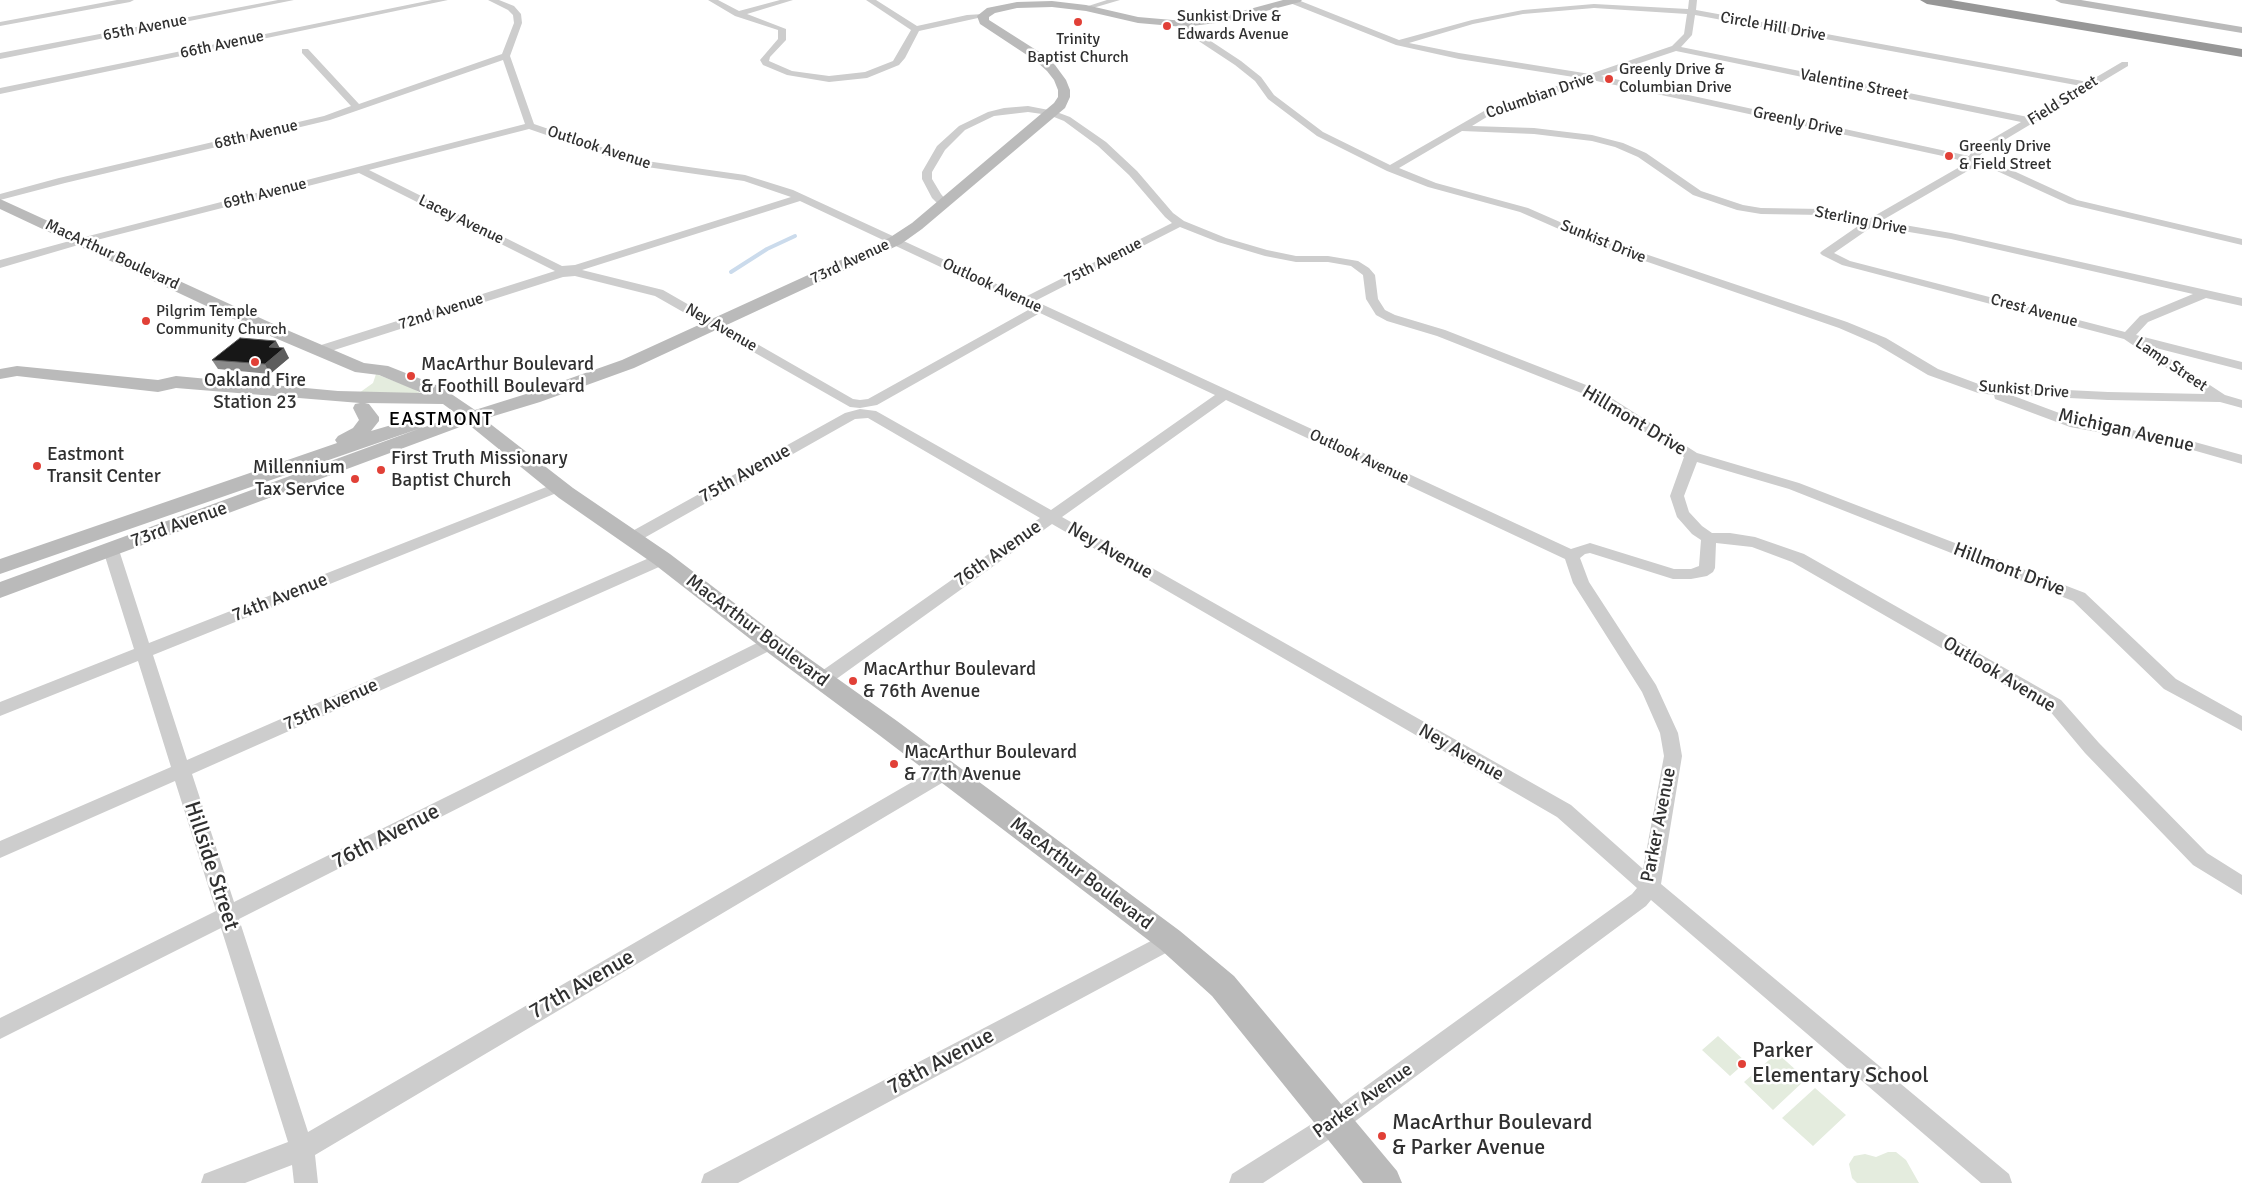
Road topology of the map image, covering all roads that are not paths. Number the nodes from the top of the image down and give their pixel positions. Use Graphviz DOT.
graph roads {
  1 [pos="130,0"];
  2 [pos="290,0"];
  3 [pos="444,0"];
  4 [pos="492,0"];
  5 [pos="712,0"];
  6 [pos="789,0"];
  7 [pos="870,0"];
  8 [pos="1116,0"];
  9 [pos="1295,0"];
  10 [pos="1693,0"];
  11 [pos="1927,0"];
  12 [pos="1973,0"];
  13 [pos="2061,0"];
  14 [pos="995,4"];
  15 [pos="1086,8"];
  16 [pos="1692,12"];
  17 [pos="738,14"];
  18 [pos="982,16"];
  19 [pos="2091,23"];
  20 [pos="0,24"];
  21 [pos="1184,24"];
  22 [pos="916,29"];
  23 [pos="2242,30"];
  24 [pos="2242,40"];
  25 [pos="1399,43"];
  26 [pos="2242,45"];
  27 [pos="1675,48"];
  28 [pos="305,51"];
  29 [pos="2242,53"];
  30 [pos="0,56"];
  31 [pos="506,56"];
  32 [pos="2242,59"];
  33 [pos="2125,64"];
  34 [pos="1591,78"];
  35 [pos="2088,85"];
  36 [pos="0,91"];
  37 [pos="357,107"];
  38 [pos="1051,113"];
  39 [pos="2032,121"];
  40 [pos="530,126"];
  41 [pos="1460,128"];
  42 [pos="1971,159"];
  43 [pos="359,169"];
  44 [pos="1391,169"];
  45 [pos="801,197"];
  46 [pos="0,198"];
  47 [pos="0,203"];
  48 [pos="944,204"];
  49 [pos="1180,223"];
  50 [pos="1870,223"];
  51 [pos="81,241"];
  52 [pos="895,241"];
  53 [pos="2242,242"];
  54 [pos="1826,253"];
  55 [pos="0,264"];
  56 [pos="569,271"];
  57 [pos="2205,293"];
  58 [pos="2242,295"];
  59 [pos="1026,302"];
  60 [pos="2242,302"];
  61 [pos="1039,309"];
  62 [pos="716,326"];
  63 [pos="2128,336"];
  64 [pos="320,350"];
  65 [pos="2242,366"];
  66 [pos="361,368"];
  67 [pos="5,369"];
  68 [pos="158,386"];
  69 [pos="1983,390"];
  70 [pos="1224,395"];
  71 [pos="338,397"];
  72 [pos="2220,398"];
  73 [pos="451,402"];
  74 [pos="2242,404"];
  75 [pos="362,408"];
  76 [pos="860,408"];
  77 [pos="470,417"];
  78 [pos="318,456"];
  79 [pos="1692,456"];
  80 [pos="2242,460"];
  81 [pos="559,487"];
  82 [pos="1050,517"];
  83 [pos="632,538"];
  84 [pos="1709,538"];
  85 [pos="109,539"];
  86 [pos="1572,556"];
  87 [pos="662,559"];
  88 [pos="3,581"];
  89 [pos="771,643"];
  90 [pos="142,652"];
  91 [pos="822,680"];
  92 [pos="0,709"];
  93 [pos="2242,724"];
  94 [pos="180,770"];
  95 [pos="945,772"];
  96 [pos="0,850"];
  97 [pos="2242,886"];
  98 [pos="1650,887"];
  99 [pos="227,916"];
  100 [pos="1170,940"];
  101 [pos="0,1029"];
  102 [pos="1334,1123"];
  103 [pos="302,1149"];
  104 [pos="213,1183"];
  105 [pos="306,1183"];
  106 [pos="713,1183"];
  107 [pos="1241,1183"];
  108 [pos="1385,1183"];
  109 [pos="2000,1183"];
  1 -- 20 [label="street"];
  2 -- 30 [label="street, 65th Avenue"];
  3 -- 36 [label="street, 66th Avenue"];
  4 -- 31 [label="street"];
  5 -- 17 [label="street"];
  6 -- 17 [label="street"];
  7 -- 22 [label="street"];
  8 -- 15 [label="street"];
  9 -- 21 [label="main road"];
  9 -- 25 [label="street, Greenly Drive"];
  10 -- 16 [label="street"];
  11 -- 19 [label="highway"];
  12 -- 19 [label="highway"];
  13 -- 23 [label="main road"];
  14 -- 15 [label="main road"];
  14 -- 18 [label="main road"];
  15 -- 21 [label="main road"];
  16 -- 25 [label="street, Circle Hill Drive"];
  16 -- 27 [label="street"];
  16 -- 35 [label="street, Circle Hill Drive"];
  17 -- 22 [label="street"];
  18 -- 22 [label="street"];
  18 -- 38 [label="main road, 73rd Avenue"];
  19 -- 24 [label="highway"];
  19 -- 26 [label="highway"];
  19 -- 29 [label="highway"];
  19 -- 32 [label="highway"];
  21 -- 44 [label="street, Sunkist Drive"];
  25 -- 34 [label="street, Greenly Drive"];
  27 -- 34 [label="street, Columbian Drive"];
  27 -- 39 [label="street, Valentine Street"];
  28 -- 37 [label="street"];
  31 -- 37 [label="street, 68th Avenue"];
  31 -- 40 [label="street, Outlook Avenue"];
  33 -- 35 [label="street, Field Street"];
  34 -- 41 [label="street, Columbian Drive"];
  34 -- 42 [label="street, Greenly Drive"];
  35 -- 39 [label="street, Field Street"];
  37 -- 46 [label="street, 68th Avenue"];
  38 -- 48 [label="main road, 73rd Avenue"];
  38 -- 48 [label="street, Hillmont Drive"];
  38 -- 49 [label="street, Hillmont Drive"];
  39 -- 42 [label="street, Field Street"];
  40 -- 43 [label="street, 69th Avenue"];
  40 -- 45 [label="street, Outlook Avenue"];
  41 -- 44 [label="street, Columbian Drive"];
  41 -- 50 [label="street, Sterling Drive"];
  42 -- 50 [label="street, Field Street"];
  42 -- 53 [label="street, Greenly Drive"];
  43 -- 51 [label="street, 69th Avenue"];
  43 -- 56 [label="street, Lacey Avenue"];
  44 -- 69 [label="street, Sunkist Drive"];
  45 -- 52 [label="street, Outlook Avenue"];
  45 -- 56 [label="street, 72nd Avenue"];
  47 -- 51 [label="main road, MacArthur Boulevard"];
  48 -- 52 [label="main road, 73rd Avenue"];
  49 -- 59 [label="street, 75th Avenue"];
  49 -- 79 [label="street, Hillmont Drive"];
  50 -- 54 [label="street, Field Street"];
  50 -- 57 [label="street, Sterling Drive"];
  51 -- 55 [label="street, 69th Avenue"];
  51 -- 64 [label="main road, MacArthur Boulevard"];
  52 -- 59 [label="street, Outlook Avenue"];
  52 -- 62 [label="main road, 73rd Avenue"];
  54 -- 63 [label="street, Crest Avenue"];
  56 -- 62 [label="street, Ney Avenue"];
  56 -- 64 [label="street, 72nd Avenue"];
  57 -- 58 [label="street, Lamp Street"];
  57 -- 60 [label="street, Sterling Drive"];
  57 -- 63 [label="street, Lamp Street"];
  59 -- 61 [label="street, Outlook Avenue"];
  61 -- 70 [label="street, Outlook Avenue"];
  61 -- 76 [label="street, 75th Avenue"];
  62 -- 76 [label="street, Ney Avenue"];
  62 -- 77 [label="main road, 73rd Avenue"];
  63 -- 65 [label="street, Crest Avenue"];
  63 -- 72 [label="street, Lamp Street"];
  64 -- 66 [label="main road, MacArthur Boulevard"];
  66 -- 71 [label="main road"];
  66 -- 73 [label="main road, MacArthur Boulevard"];
  67 -- 68 [label="main road"];
  68 -- 71 [label="main road"];
  68 -- 75 [label="main road"];
  69 -- 72 [label="street, Sunkist Drive"];
  69 -- 80 [label="street, Michigan Avenue"];
  70 -- 82 [label="street, 76th Avenue"];
  70 -- 86 [label="street, Outlook Avenue"];
  71 -- 73 [label="main road"];
  72 -- 74 [label="street, Sunkist Drive"];
  73 -- 77 [label="main road, MacArthur Boulevard"];
  75 -- 77 [label="main road"];
  75 -- 78 [label="main road"];
  76 -- 82 [label="street, Ney Avenue"];
  76 -- 83 [label="street, 75th Avenue"];
  77 -- 78 [label="main road, 73rd Avenue"];
  77 -- 81 [label="main road, MacArthur Boulevard"];
  77 -- 85 [label="main road, 73rd Avenue"];
  78 -- 85 [label="main road, 73rd Avenue"];
  79 -- 84 [label="street"];
  79 -- 93 [label="street, Hillmont Drive"];
  81 -- 83 [label="main road, MacArthur Boulevard"];
  81 -- 90 [label="street, 74th Avenue"];
  82 -- 91 [label="street, 76th Avenue"];
  82 -- 98 [label="street, Ney Avenue"];
  83 -- 87 [label="main road, MacArthur Boulevard"];
  84 -- 86 [label="street"];
  84 -- 97 [label="street, Outlook Avenue"];
  85 -- 88 [label="main road, 73rd Avenue"];
  85 -- 90 [label="street, Hillside Street"];
  86 -- 98 [label="street, Parker Avenue"];
  87 -- 89 [label="main road, MacArthur Boulevard"];
  87 -- 94 [label="street, 75th Avenue"];
  89 -- 91 [label="main road, MacArthur Boulevard"];
  89 -- 99 [label="street, 76th Avenue"];
  90 -- 92 [label="street, 74th Avenue"];
  90 -- 94 [label="street, Hillside Street"];
  91 -- 95 [label="main road, MacArthur Boulevard"];
  94 -- 96 [label="street, 75th Avenue"];
  94 -- 99 [label="street, Hillside Street"];
  95 -- 100 [label="main road, MacArthur Boulevard"];
  95 -- 103 [label="street, 77th Avenue"];
  98 -- 102 [label="street, Parker Avenue"];
  98 -- 109 [label="street, Ney Avenue"];
  99 -- 101 [label="street, 76th Avenue"];
  99 -- 103 [label="street, Hillside Street"];
  100 -- 102 [label="main road, MacArthur Boulevard"];
  100 -- 106 [label="street, 78th Avenue"];
  102 -- 107 [label="street, Parker Avenue"];
  102 -- 108 [label="main road, MacArthur Boulevard"];
  103 -- 104 [label="street, 77th Avenue"];
  103 -- 105 [label="street, Hillside Street"];
}
